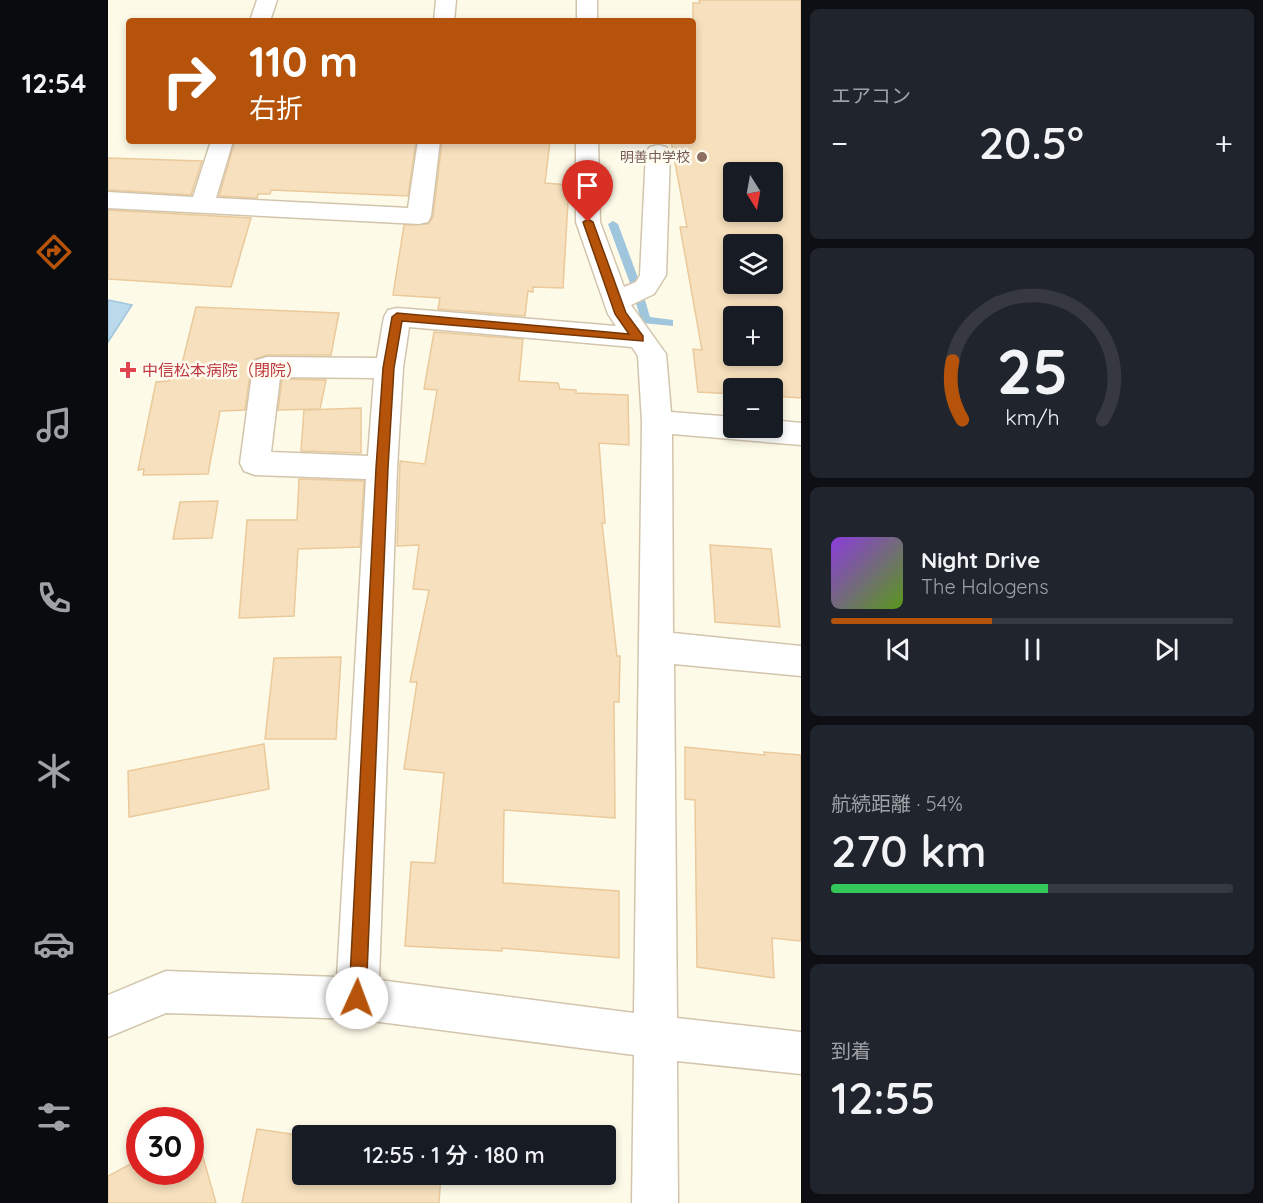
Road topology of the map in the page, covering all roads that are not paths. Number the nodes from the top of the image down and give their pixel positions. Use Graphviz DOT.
graph roads {
  1 [pos="267,0"];
  2 [pos="446,0"];
  3 [pos="587,0"];
  4 [pos="261,18"];
  5 [pos="444,18"];
  6 [pos="587,18"];
  7 [pos="221,144"];
  8 [pos="429,144"];
  9 [pos="587,144"];
  10 [pos="658,152"];
  11 [pos="108,200"];
  12 [pos="202,204"];
  13 [pos="625,298"];
  14 [pos="639,338"];
  15 [pos="389,368"];
  16 [pos="657,422"];
  17 [pos="801,434"];
  18 [pos="382,468"];
  19 [pos="656,647"];
  20 [pos="801,660"];
  21 [pos="357,998"];
  22 [pos="108,1016"];
  23 [pos="655,1036"];
  24 [pos="801,1053"];
  25 [pos="655,1203"];
  1 -- 4 [label="street"];
  2 -- 5 [label="street"];
  3 -- 6 [label="street"];
  7 -- 12 [label="street"];
  8 -- 12 [label="street"];
  9 -- 13 [label="street"];
  10 -- 13 [label="street"];
  11 -- 12 [label="street"];
  13 -- 14 [label="street"];
  14 -- 15 [label="street"];
  14 -- 16 [label="street"];
  15 -- 18 [label="street"];
  15 -- 18 [label="street"];
  16 -- 17 [label="street"];
  16 -- 19 [label="street"];
  18 -- 21 [label="street"];
  19 -- 20 [label="street"];
  19 -- 23 [label="street"];
  21 -- 22 [label="street"];
  21 -- 23 [label="street"];
  23 -- 24 [label="street"];
  23 -- 25 [label="street"];
}
